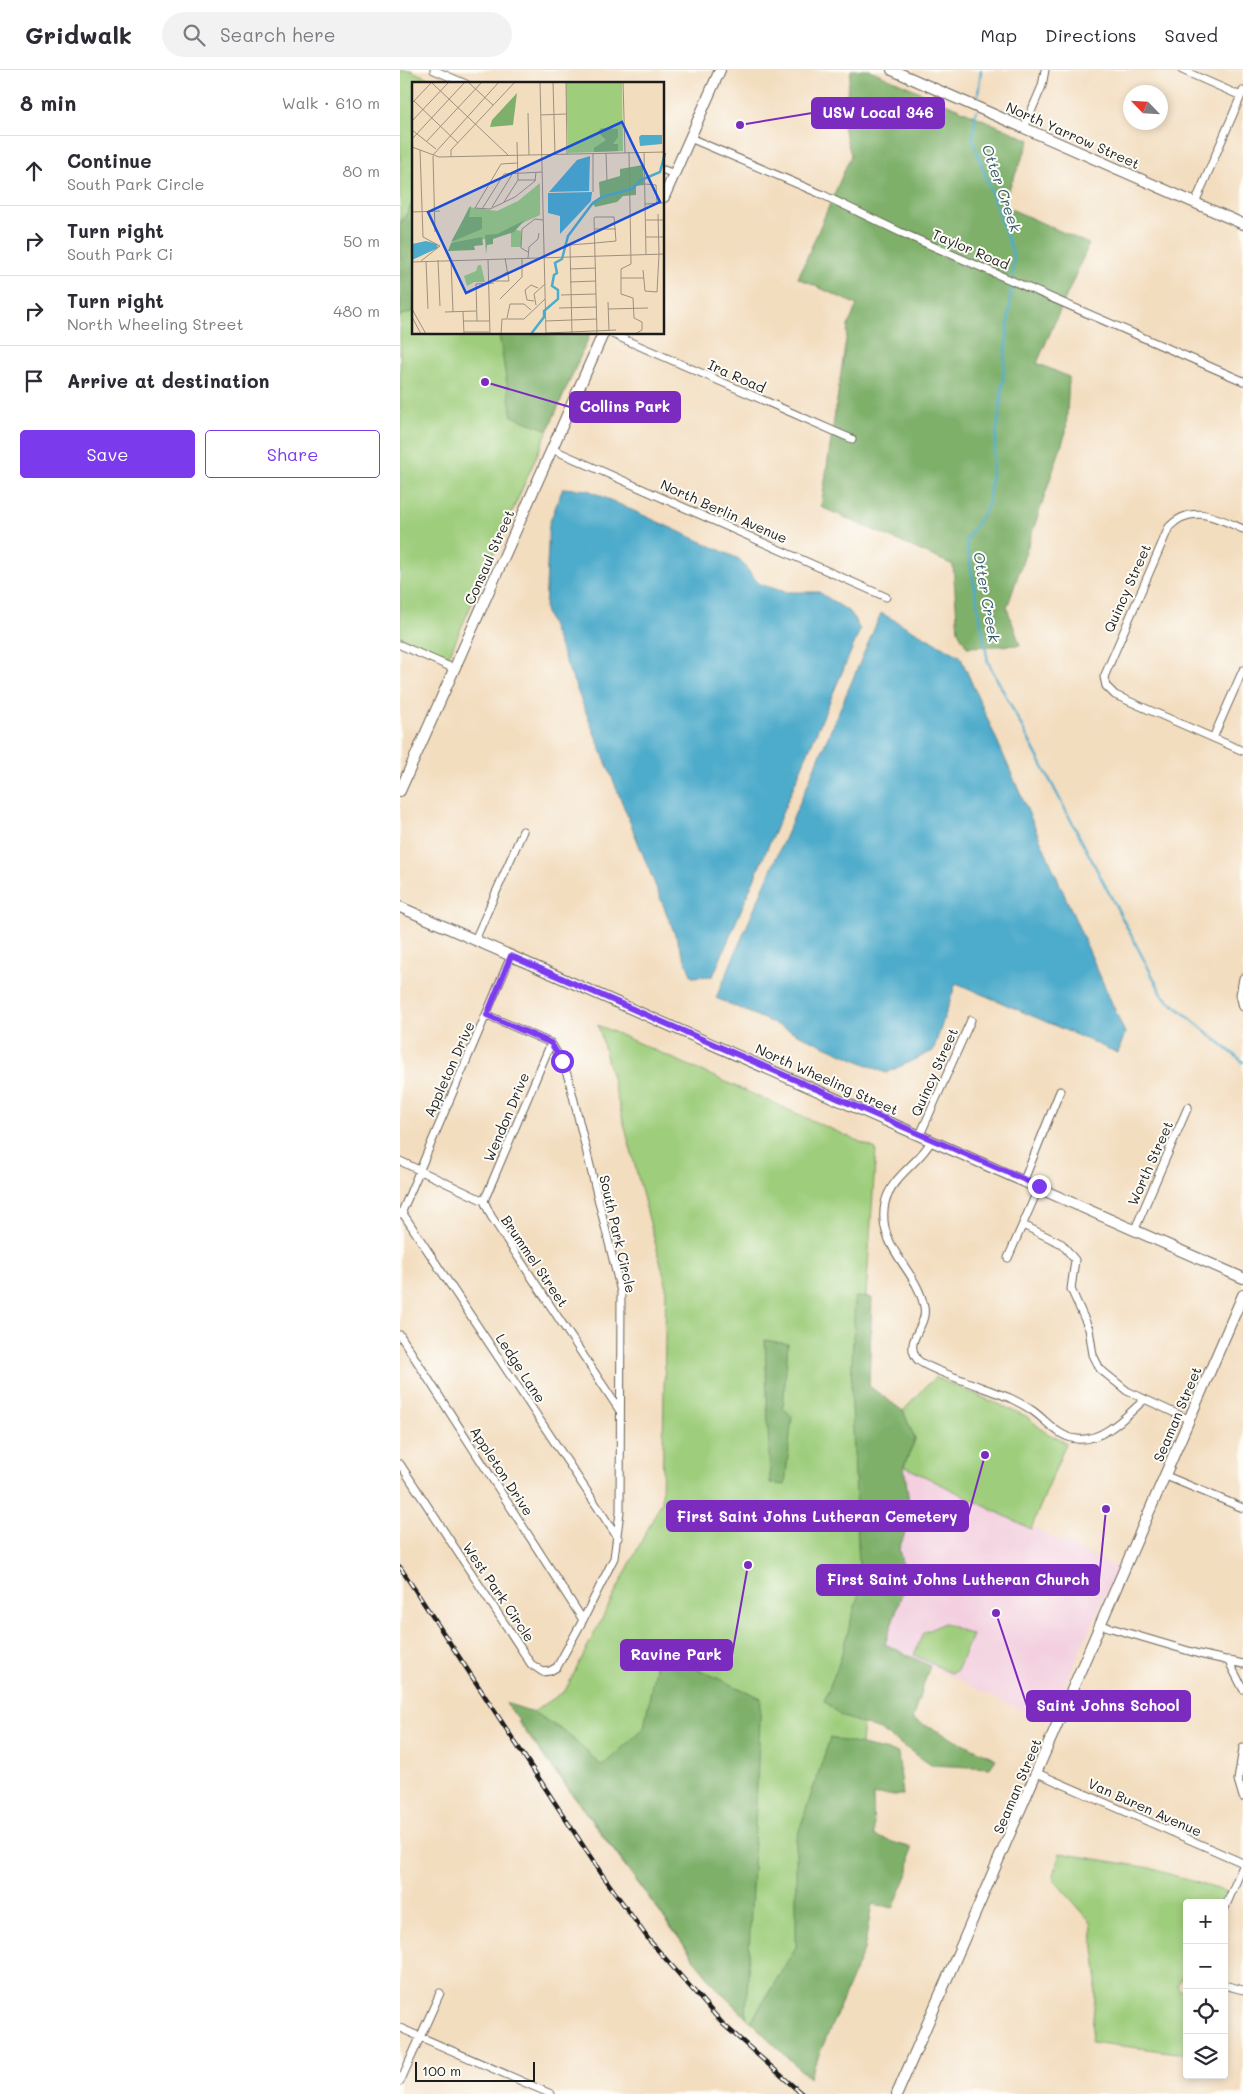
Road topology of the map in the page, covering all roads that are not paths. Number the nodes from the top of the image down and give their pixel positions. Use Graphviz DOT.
graph roads {
  1 [pos="434,70"];
  2 [pos="720,70"];
  3 [pos="892,70"];
  4 [pos="1045,70"];
  5 [pos="1182,70"];
  6 [pos="461,82"];
  7 [pos="1242,93"];
  8 [pos="1024,128"];
  9 [pos="690,138"];
  10 [pos="665,170"];
  11 [pos="674,174"];
  12 [pos="665,195"];
  13 [pos="1195,203"];
  14 [pos="1243,224"];
  15 [pos="603,335"];
  16 [pos="614,335"];
  17 [pos="1243,381"];
  18 [pos="852,439"];
  19 [pos="552,449"];
  20 [pos="1243,529"];
  21 [pos="886,597"];
  22 [pos="400,645"];
  23 [pos="455,669"];
  24 [pos="1243,670"];
  25 [pos="1213,738"];
  26 [pos="1243,751"];
  27 [pos="403,778"];
  28 [pos="400,792"];
  29 [pos="523,831"];
  30 [pos="400,907"];
  31 [pos="475,940"];
  32 [pos="511,956"];
  33 [pos="1243,978"];
  34 [pos="1242,1006"];
  35 [pos="487,1015"];
  36 [pos="970,1020"];
  37 [pos="551,1043"];
  38 [pos="1060,1091"];
  39 [pos="1188,1107"];
  40 [pos="920,1135"];
  41 [pos="932,1140"];
  42 [pos="400,1161"];
  43 [pos="420,1169"];
  44 [pos="1024,1180"];
  45 [pos="1039,1186"];
  46 [pos="484,1201"];
  47 [pos="401,1214"];
  48 [pos="1023,1225"];
  49 [pos="1135,1229"];
  50 [pos="1008,1258"];
  51 [pos="1243,1278"];
  52 [pos="1243,1295"];
  53 [pos="400,1336"];
  54 [pos="1144,1400"];
  55 [pos="620,1411"];
  56 [pos="1190,1420"];
  57 [pos="400,1464"];
  58 [pos="1166,1476"];
  59 [pos="1243,1508"];
  60 [pos="618,1538"];
  61 [pos="584,1620"];
  62 [pos="1101,1625"];
  63 [pos="1228,1660"];
  64 [pos="1243,1664"];
  65 [pos="1243,1689"];
  66 [pos="1243,1748"];
  67 [pos="1037,1773"];
  68 [pos="1243,1797"];
  69 [pos="1243,1864"];
  70 [pos="1228,1900"];
  71 [pos="1228,1986"];
  72 [pos="1243,1990"];
  73 [pos="440,1993"];
  74 [pos="400,2028"];
  75 [pos="420,2037"];
  76 [pos="400,2082"];
  77 [pos="551,2094"];
  78 [pos="898,2094"];
  1 -- 6 [label="street"];
  2 -- 9 [label="street"];
  3 -- 8 [label="street, North Yarrow Street"];
  4 -- 8 [label="street"];
  5 -- 7 [label="street"];
  7 -- 13 [label="street"];
  8 -- 13 [label="street, North Yarrow Street"];
  9 -- 11 [label="street"];
  9 -- 17 [label="street, Taylor Road"];
  10 -- 11 [label="street"];
  11 -- 12 [label="street"];
  13 -- 14 [label="street, North Yarrow Street"];
  15 -- 19 [label="street, Consaul Street"];
  16 -- 18 [label="street, Ira Road"];
  19 -- 21 [label="street, North Berlin Avenue"];
  19 -- 23 [label="street, Consaul Street"];
  20 -- 25 [label="street, Quincy Street"];
  22 -- 23 [label="street"];
  23 -- 27 [label="street, Consaul Street"];
  24 -- 25 [label="street"];
  25 -- 26 [label="street"];
  27 -- 28 [label="street, Consaul Street"];
  29 -- 31 [label="street"];
  30 -- 31 [label="street, North Wheeling Street"];
  31 -- 32 [label="street, North Wheeling Street"];
  32 -- 35 [label="street, Appleton Drive"];
  32 -- 40 [label="street, North Wheeling Street"];
  33 -- 34 [label="street"];
  35 -- 37 [label="street"];
  35 -- 43 [label="street, Appleton Drive"];
  36 -- 40 [label="street, Quincy Street"];
  37 -- 46 [label="street, Wendon Drive"];
  37 -- 55 [label="street, South Park Circle"];
  38 -- 44 [label="street"];
  39 -- 49 [label="street, Worth Street"];
  40 -- 41 [label="street, North Wheeling Street"];
  41 -- 44 [label="street, North Wheeling Street"];
  41 -- 54 [label="street"];
  42 -- 43 [label="street"];
  43 -- 46 [label="street"];
  43 -- 47 [label="street, Appleton Drive"];
  44 -- 45 [label="street, North Wheeling Street"];
  45 -- 48 [label="street"];
  45 -- 49 [label="street, North Wheeling Street"];
  46 -- 55 [label="street, Brummel Street"];
  47 -- 60 [label="street, Ledge Lane"];
  48 -- 50 [label="street"];
  48 -- 54 [label="street"];
  49 -- 51 [label="street, North Wheeling Street"];
  52 -- 56 [label="street, Seaman Street"];
  53 -- 61 [label="street, Appleton Drive"];
  54 -- 56 [label="street"];
  55 -- 60 [label="street, South Park Circle"];
  56 -- 58 [label="street, Seaman Street"];
  57 -- 61 [label="street, West Park Circle"];
  58 -- 59 [label="street"];
  58 -- 62 [label="street, Seaman Street"];
  60 -- 61 [label="street, South Park Circle"];
  62 -- 63 [label="street"];
  62 -- 67 [label="street, Seaman Street"];
  63 -- 64 [label="street"];
  63 -- 65 [label="street"];
  66 -- 68 [label="street"];
  67 -- 69 [label="street, Van Buren Avenue"];
  67 -- 78 [label="street, Seaman Street"];
  69 -- 70 [label="street"];
  71 -- 72 [label="street"];
  73 -- 75 [label="street"];
  74 -- 75 [label="street"];
  75 -- 76 [label="street"];
  75 -- 77 [label="street"];
}
